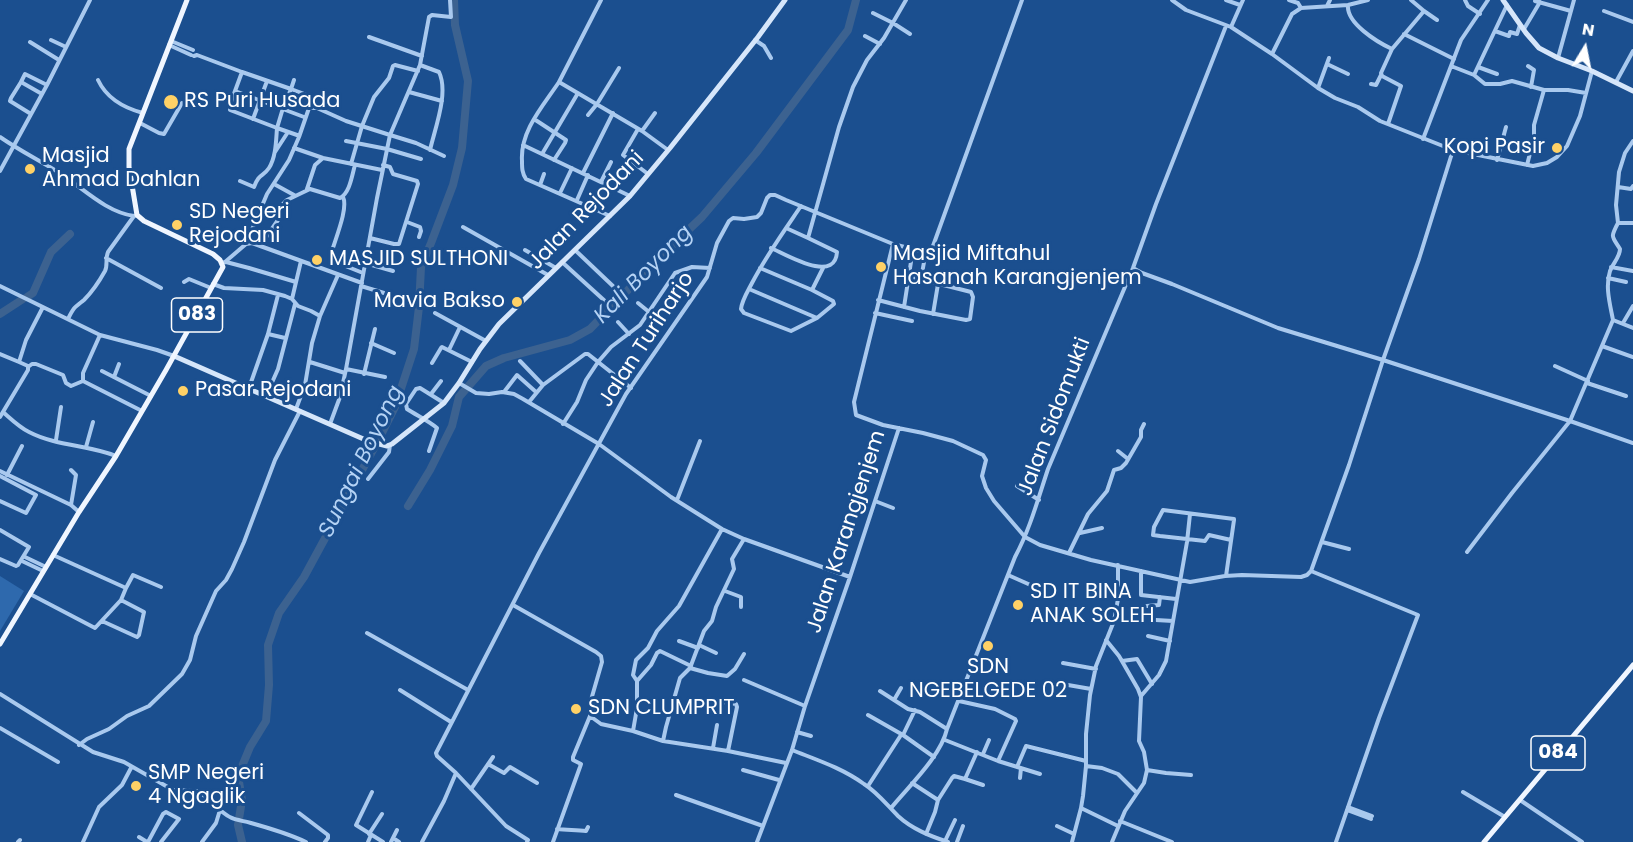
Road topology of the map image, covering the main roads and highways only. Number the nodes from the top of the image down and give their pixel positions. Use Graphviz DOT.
graph roads {
  1 [pos="187,0"];
  2 [pos="785,0"];
  3 [pos="1505,2"];
  4 [pos="1633,91"];
  5 [pos="174,356"];
  6 [pos="0,644"];
  7 [pos="1633,665"];
  8 [pos="1484,842"];
  1 -- 5 [label="main road, 083"];
  2 -- 5 [label="main road, Jalan Rejodani"];
  3 -- 4 [label="main road"];
  5 -- 6 [label="main road, 083"];
  7 -- 8 [label="main road, 084"];
}
